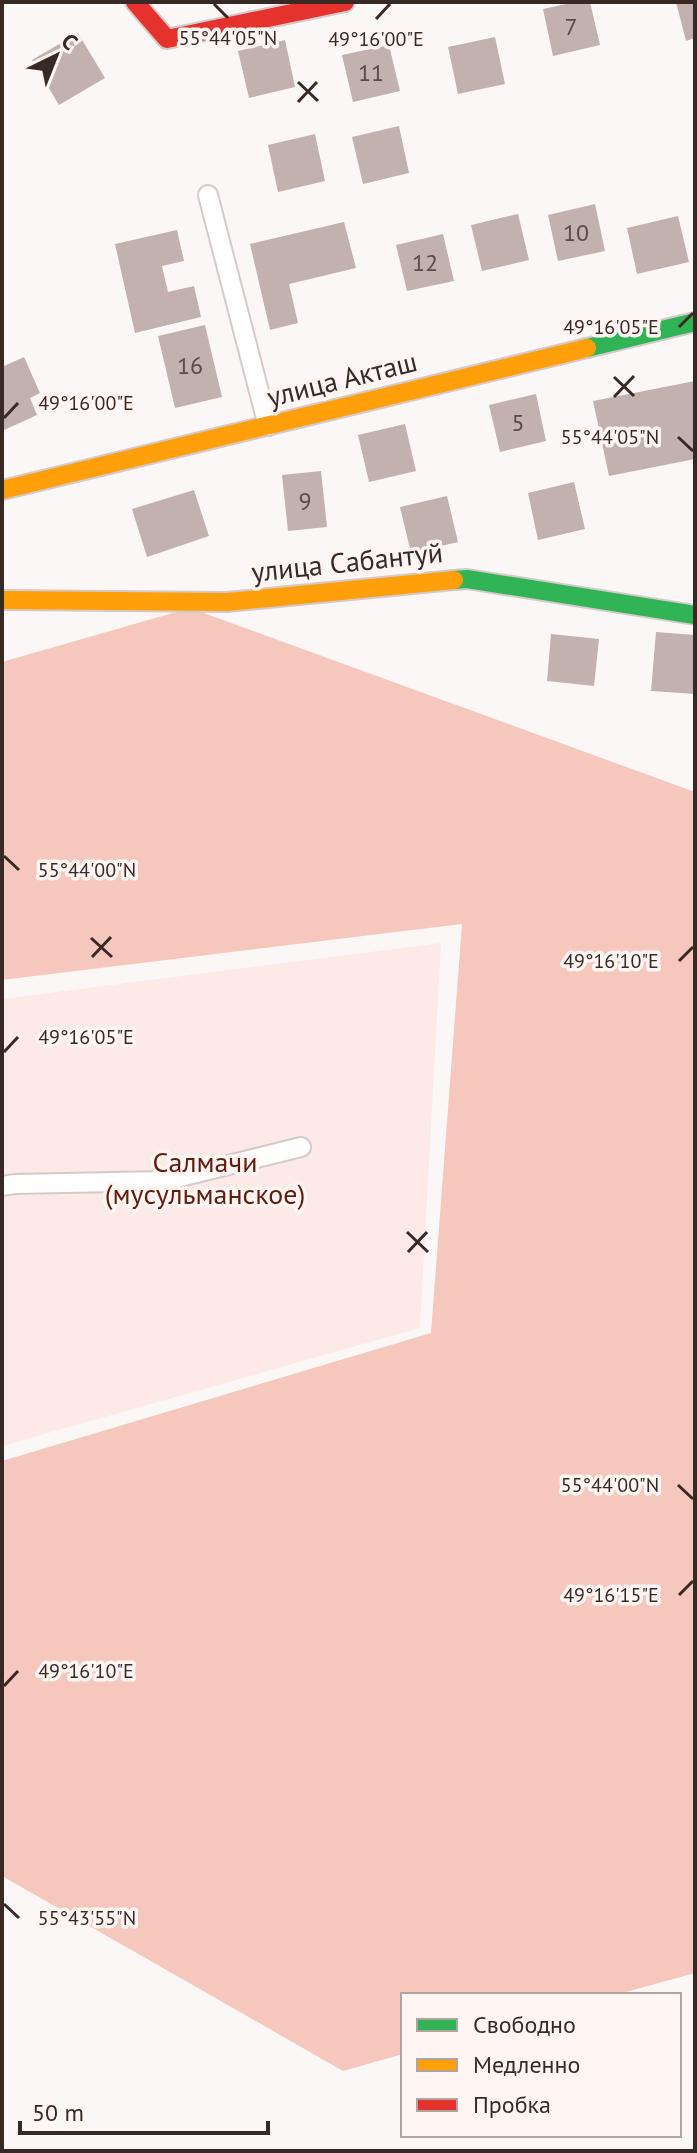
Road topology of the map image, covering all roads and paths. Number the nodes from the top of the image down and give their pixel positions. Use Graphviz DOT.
graph roads {
  1 [pos="135,2"];
  2 [pos="345,2"];
  3 [pos="208,195"];
  4 [pos="695,322"];
  5 [pos="268,426"];
  6 [pos="2,490"];
  7 [pos="2,600"];
  8 [pos="695,615"];
  9 [pos="301,1147"];
  10 [pos="2,1186"];
  1 -- 2 [label="street"];
  3 -- 5 [label="lane"];
  4 -- 5 [label="street, улица Акташ"];
  5 -- 6 [label="street, улица Акташ"];
  7 -- 8 [label="street, улица Сабантуй"];
  9 -- 10 [label="lane"];
}
